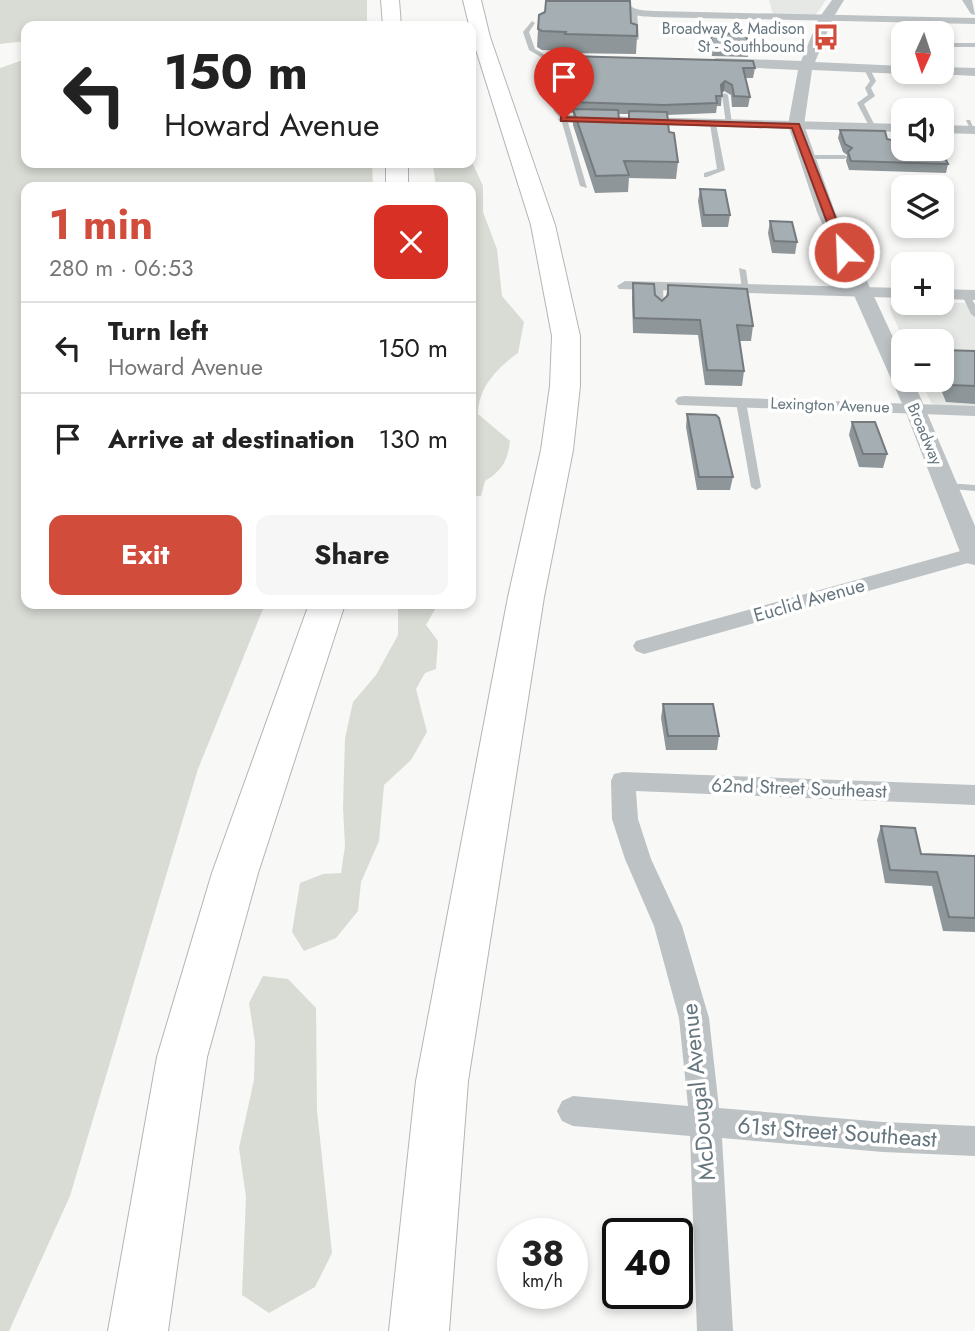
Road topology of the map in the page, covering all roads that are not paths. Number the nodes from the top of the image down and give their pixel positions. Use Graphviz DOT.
graph roads {
  1 [pos="390,0"];
  2 [pos="472,0"];
  3 [pos="621,0"];
  4 [pos="838,0"];
  5 [pos="967,0"];
  6 [pos="975,0"];
  7 [pos="634,12"];
  8 [pos="975,12"];
  9 [pos="826,18"];
  10 [pos="392,21"];
  11 [pos="975,21"];
  12 [pos="533,23"];
  13 [pos="636,40"];
  14 [pos="954,45"];
  15 [pos="975,46"];
  16 [pos="549,59"];
  17 [pos="686,59"];
  18 [pos="615,60"];
  19 [pos="804,68"];
  20 [pos="867,69"];
  21 [pos="891,70"];
  22 [pos="954,71"];
  23 [pos="975,72"];
  24 [pos="725,95"];
  25 [pos="564,119"];
  26 [pos="713,124"];
  27 [pos="729,124"];
  28 [pos="796,125"];
  29 [pos="972,127"];
  30 [pos="954,128"];
  31 [pos="891,130"];
  32 [pos="881,131"];
  33 [pos="715,138"];
  34 [pos="725,138"];
  35 [pos="806,157"];
  36 [pos="844,157"];
  37 [pos="707,175"];
  38 [pos="584,186"];
  39 [pos="742,270"];
  40 [pos="625,286"];
  41 [pos="659,287"];
  42 [pos="746,289"];
  43 [pos="861,292"];
  44 [pos="891,293"];
  45 [pos="971,295"];
  46 [pos="660,310"];
  47 [pos="975,314"];
  48 [pos="891,344"];
  49 [pos="909,392"];
  50 [pos="684,401"];
  51 [pos="741,402"];
  52 [pos="915,408"];
  53 [pos="975,411"];
  54 [pos="946,486"];
  55 [pos="756,487"];
  56 [pos="975,488"];
  57 [pos="975,555"];
  58 [pos="325,609"];
  59 [pos="644,646"];
  60 [pos="623,780"];
  61 [pos="975,795"];
  62 [pos="573,1111"];
  63 [pos="705,1123"];
  64 [pos="975,1141"];
  65 [pos="138,1331"];
  66 [pos="419,1331"];
  67 [pos="715,1331"];
  1 -- 10 [label="highway"];
  2 -- 66 [label="highway"];
  3 -- 7 [label="street"];
  4 -- 9 [label="street, Broadway"];
  5 -- 6 [label="lane"];
  5 -- 8 [label="street"];
  7 -- 9 [label="street"];
  7 -- 13 [label="lane"];
  9 -- 11 [label="street"];
  9 -- 19 [label="street, Broadway"];
  12 -- 16 [label="lane"];
  14 -- 15 [label="lane"];
  16 -- 18 [label="street"];
  16 -- 25 [label="lane"];
  17 -- 19 [label="street"];
  19 -- 20 [label="street"];
  19 -- 28 [label="street, Broadway"];
  20 -- 21 [label="street"];
  20 -- 32 [label="lane"];
  22 -- 23 [label="street"];
  24 -- 27 [label="lane"];
  25 -- 26 [label="street"];
  25 -- 38 [label="lane"];
  26 -- 27 [label="street"];
  26 -- 33 [label="lane"];
  27 -- 28 [label="street"];
  28 -- 32 [label="street"];
  28 -- 35 [label="street, Broadway"];
  29 -- 30 [label="street"];
  31 -- 32 [label="street"];
  33 -- 34 [label="lane"];
  33 -- 37 [label="lane"];
  35 -- 36 [label="lane"];
  35 -- 43 [label="street, Broadway"];
  39 -- 42 [label="lane"];
  40 -- 41 [label="street"];
  41 -- 42 [label="street"];
  41 -- 46 [label="lane"];
  42 -- 43 [label="street"];
  43 -- 44 [label="street"];
  43 -- 48 [label="street, Broadway"];
  45 -- 47 [label="lane"];
  49 -- 52 [label="street, Broadway"];
  50 -- 51 [label="street, Lexington Avenue"];
  51 -- 52 [label="street, Lexington Avenue"];
  51 -- 55 [label="lane"];
  52 -- 53 [label="street, Lexington Avenue"];
  52 -- 54 [label="street, Broadway"];
  54 -- 56 [label="lane"];
  54 -- 57 [label="street, Broadway"];
  57 -- 59 [label="street, Euclid Avenue"];
  58 -- 65 [label="highway"];
  60 -- 61 [label="street, 62nd Street Southeast"];
  60 -- 63 [label="street, McDougal Avenue"];
  62 -- 63 [label="street, 61st Street Southeast"];
  63 -- 64 [label="street, 61st Street Southeast"];
  63 -- 67 [label="street, McDougal Avenue"];
}
